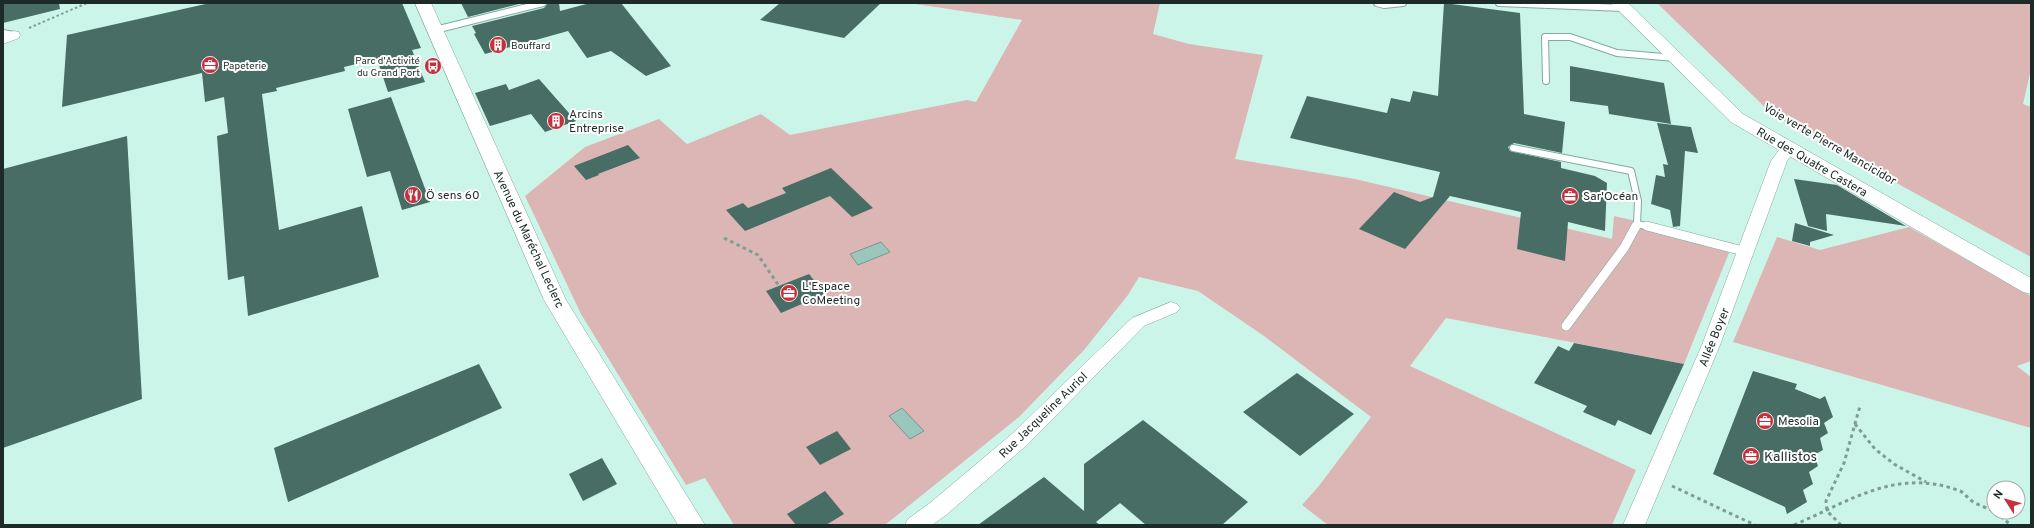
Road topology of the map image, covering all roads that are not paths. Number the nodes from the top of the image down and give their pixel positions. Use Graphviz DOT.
graph roads {
  1 [pos="423,3"];
  2 [pos="543,3"];
  3 [pos="1377,3"];
  4 [pos="1403,3"];
  5 [pos="1499,3"];
  6 [pos="1621,6"];
  7 [pos="435,30"];
  8 [pos="1675,58"];
  9 [pos="1546,81"];
  10 [pos="1513,148"];
  11 [pos="1792,150"];
  12 [pos="1637,224"];
  13 [pos="1747,252"];
  14 [pos="2031,287"];
  15 [pos="1171,308"];
  16 [pos="1566,326"];
  17 [pos="692,525"];
  18 [pos="916,525"];
  19 [pos="1634,525"];
  1 -- 7 [label="street, Avenue du Maréchal Leclerc"];
  2 -- 7 [label="lane"];
  3 -- 4 [label="lane"];
  5 -- 6 [label="lane"];
  6 -- 8 [label="street, Rue des Quatre Castera"];
  7 -- 17 [label="street, Avenue du Maréchal Leclerc"];
  8 -- 9 [label="lane"];
  8 -- 11 [label="street, Rue des Quatre Castera"];
  10 -- 12 [label="lane"];
  11 -- 13 [label="street, Allée Boyer"];
  11 -- 14 [label="street, Rue des Quatre Castera"];
  12 -- 13 [label="lane"];
  12 -- 16 [label="lane"];
  13 -- 19 [label="street, Allée Boyer"];
  15 -- 18 [label="street, Rue Jacqueline Auriol"];
}
